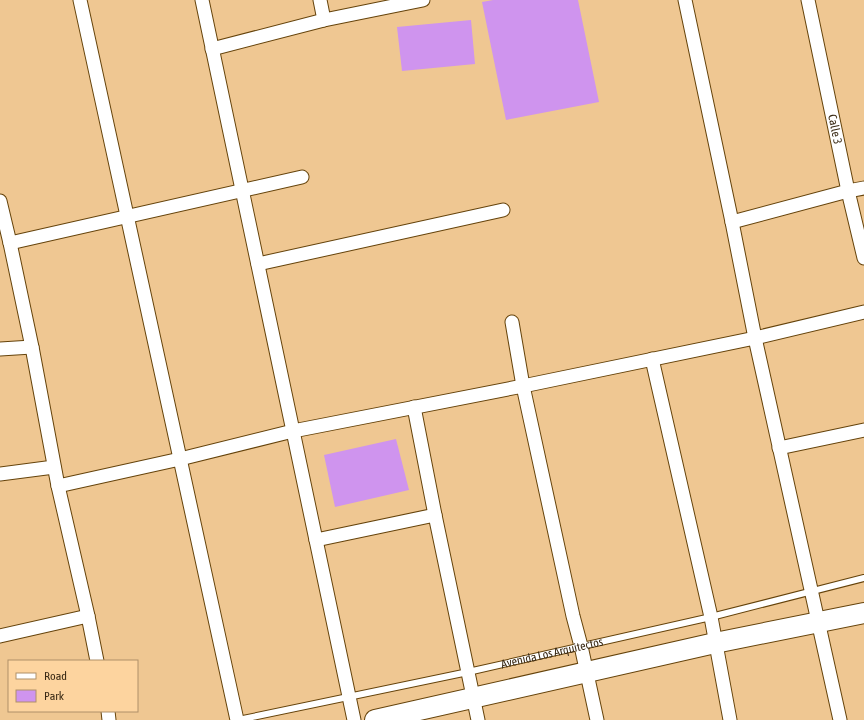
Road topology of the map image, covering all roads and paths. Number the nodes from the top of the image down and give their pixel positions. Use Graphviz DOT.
graph roads {
  1 [pos="80,0"];
  2 [pos="202,0"];
  3 [pos="320,0"];
  4 [pos="423,0"];
  5 [pos="685,0"];
  6 [pos="808,0"];
  7 [pos="324,20"];
  8 [pos="212,49"];
  9 [pos="302,177"];
  10 [pos="864,188"];
  11 [pos="242,190"];
  12 [pos="848,191"];
  13 [pos="0,202"];
  14 [pos="503,210"];
  15 [pos="128,216"];
  16 [pos="732,222"];
  17 [pos="10,243"];
  18 [pos="864,258"];
  19 [pos="258,264"];
  20 [pos="864,312"];
  21 [pos="512,322"];
  22 [pos="755,338"];
  23 [pos="32,347"];
  24 [pos="0,349"];
  25 [pos="652,359"];
  26 [pos="523,386"];
  27 [pos="414,407"];
  28 [pos="864,430"];
  29 [pos="293,431"];
  30 [pos="779,448"];
  31 [pos="180,459"];
  32 [pos="54,467"];
  33 [pos="0,474"];
  34 [pos="58,486"];
  35 [pos="435,515"];
  36 [pos="316,540"];
  37 [pos="864,578"];
  38 [pos="812,591"];
  39 [pos="864,613"];
  40 [pos="88,616"];
  41 [pos="711,617"];
  42 [pos="818,622"];
  43 [pos="0,636"];
  44 [pos="715,643"];
  45 [pos="581,646"];
  46 [pos="97,660"];
  47 [pos="468,672"];
  48 [pos="586,672"];
  49 [pos="350,697"];
  50 [pos="473,698"];
  51 [pos="238,720"];
  52 [pos="354,720"];
  53 [pos="375,720"];
  54 [pos="478,720"];
  55 [pos="597,720"];
  56 [pos="730,720"];
  57 [pos="840,720"];
  1 -- 15 [label="street"];
  2 -- 8 [label="street"];
  3 -- 7 [label="street"];
  4 -- 7 [label="street"];
  5 -- 16 [label="street"];
  6 -- 12 [label="street, Calle 3"];
  7 -- 8 [label="street"];
  8 -- 11 [label="street"];
  9 -- 11 [label="street"];
  10 -- 12 [label="street"];
  11 -- 15 [label="street"];
  11 -- 19 [label="street"];
  12 -- 16 [label="street"];
  12 -- 18 [label="street, Calle 3"];
  13 -- 17 [label="street"];
  14 -- 19 [label="street"];
  15 -- 17 [label="street"];
  15 -- 31 [label="street"];
  16 -- 22 [label="street"];
  17 -- 23 [label="street"];
  19 -- 29 [label="street"];
  20 -- 22 [label="street"];
  21 -- 26 [label="street"];
  22 -- 25 [label="street"];
  22 -- 30 [label="street"];
  23 -- 24 [label="street"];
  23 -- 32 [label="street"];
  25 -- 26 [label="street"];
  25 -- 41 [label="street"];
  26 -- 27 [label="street"];
  26 -- 45 [label="street"];
  27 -- 29 [label="street"];
  27 -- 35 [label="street"];
  28 -- 30 [label="street"];
  29 -- 31 [label="street"];
  29 -- 36 [label="street"];
  30 -- 38 [label="street"];
  31 -- 34 [label="street"];
  31 -- 51 [label="street"];
  32 -- 33 [label="street"];
  32 -- 34 [label="street"];
  34 -- 40 [label="street"];
  35 -- 36 [label="street"];
  35 -- 47 [label="street"];
  36 -- 49 [label="street"];
  37 -- 38 [label="lane, Avenida Los Arquitectos"];
  38 -- 41 [label="lane, Avenida Los Arquitectos"];
  38 -- 42 [label="street"];
  39 -- 42 [label="main road"];
  40 -- 43 [label="street"];
  40 -- 46 [label="street"];
  41 -- 44 [label="street"];
  41 -- 45 [label="lane, Avenida Los Arquitectos"];
  42 -- 44 [label="main road"];
  42 -- 57 [label="street"];
  44 -- 48 [label="main road"];
  44 -- 56 [label="street"];
  45 -- 47 [label="lane, Avenida Los Arquitectos"];
  45 -- 48 [label="street"];
  47 -- 49 [label="lane, Avenida Los Arquitectos"];
  47 -- 50 [label="street"];
  48 -- 50 [label="main road"];
  48 -- 55 [label="street"];
  49 -- 51 [label="lane, Avenida Los Arquitectos"];
  49 -- 52 [label="street"];
  50 -- 53 [label="main road"];
  50 -- 54 [label="street"];
}
